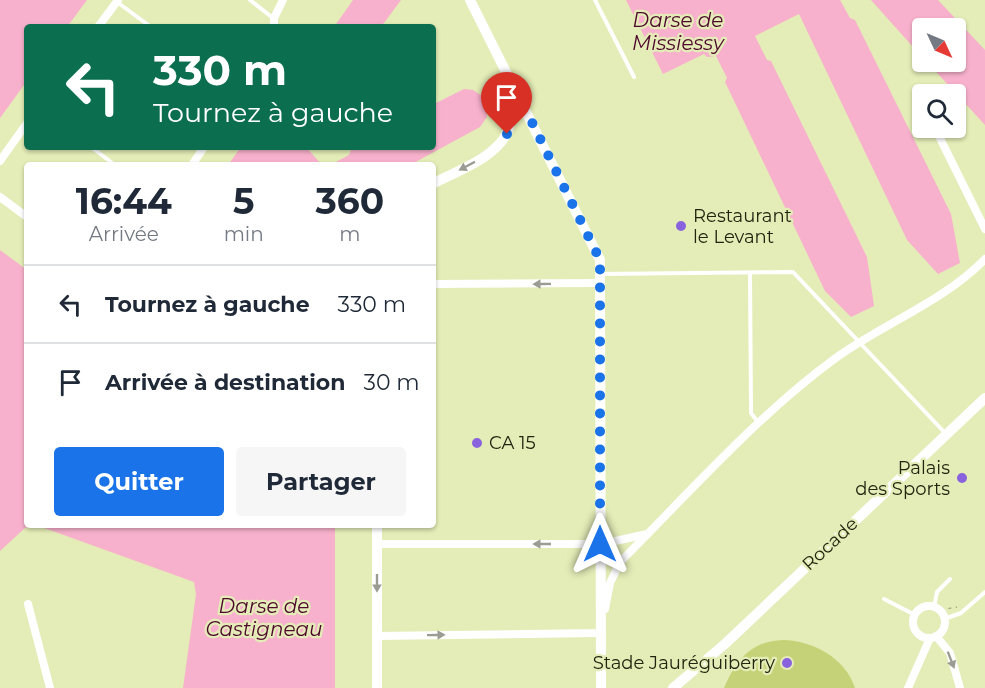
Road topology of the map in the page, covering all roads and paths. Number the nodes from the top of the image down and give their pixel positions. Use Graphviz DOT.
graph roads {
  1 [pos="250,0"];
  2 [pos="283,0"];
  3 [pos="470,0"];
  4 [pos="595,0"];
  5 [pos="118,1"];
  6 [pos="274,23"];
  7 [pos="100,24"];
  8 [pos="147,24"];
  9 [pos="634,77"];
  10 [pos="514,86"];
  11 [pos="24,127"];
  12 [pos="940,138"];
  13 [pos="95,150"];
  14 [pos="0,161"];
  15 [pos="112,162"];
  16 [pos="436,182"];
  17 [pos="0,197"];
  18 [pos="24,215"];
  19 [pos="985,229"];
  20 [pos="985,259"];
  21 [pos="750,273"];
  22 [pos="601,279"];
  23 [pos="436,284"];
  24 [pos="859,342"];
  25 [pos="985,398"];
  26 [pos="760,424"];
  27 [pos="947,434"];
  28 [pos="377,528"];
  29 [pos="648,533"];
  30 [pos="377,544"];
  31 [pos="600,544"];
  32 [pos="950,579"];
  33 [pos="985,592"];
  34 [pos="884,599"];
  35 [pos="28,604"];
  36 [pos="958,607"];
  37 [pos="937,609"];
  38 [pos="915,615"];
  39 [pos="944,619"];
  40 [pos="600,633"];
  41 [pos="377,636"];
  42 [pos="933,637"];
  43 [pos="50,688"];
  44 [pos="377,688"];
  45 [pos="600,688"];
  46 [pos="674,688"];
  47 [pos="908,688"];
  48 [pos="960,688"];
  1 -- 6 [label="lane"];
  2 -- 6 [label="street"];
  3 -- 10 [label="street"];
  4 -- 9 [label="lane"];
  5 -- 7 [label="street"];
  5 -- 8 [label="lane"];
  10 -- 16 [label="street, one-way"];
  10 -- 22 [label="street"];
  11 -- 14 [label="street"];
  12 -- 19 [label="street"];
  13 -- 15 [label="lane"];
  17 -- 18 [label="street"];
  20 -- 24 [label="street"];
  21 -- 22 [label="lane"];
  21 -- 24 [label="lane"];
  21 -- 26 [label="lane"];
  22 -- 23 [label="street, one-way"];
  22 -- 31 [label="street"];
  24 -- 26 [label="street"];
  24 -- 27 [label="lane"];
  25 -- 27 [label="street, Rocade"];
  26 -- 29 [label="street"];
  27 -- 46 [label="street, Rocade"];
  28 -- 30 [label="street"];
  29 -- 31 [label="street"];
  29 -- 40 [label="street"];
  31 -- 30 [label="street, one-way"];
  30 -- 41 [label="street, one-way"];
  31 -- 40 [label="street"];
  32 -- 37 [label="lane"];
  33 -- 39 [label="lane"];
  34 -- 38 [label="lane"];
  35 -- 43 [label="street"];
  36 -- 37 [label="path"];
  37 -- 38 [label="street"];
  37 -- 39 [label="street"];
  38 -- 42 [label="street"];
  39 -- 42 [label="street"];
  41 -- 40 [label="street, one-way"];
  40 -- 45 [label="street"];
  41 -- 44 [label="street"];
  42 -- 47 [label="street"];
  42 -- 48 [label="street, one-way"];
}
